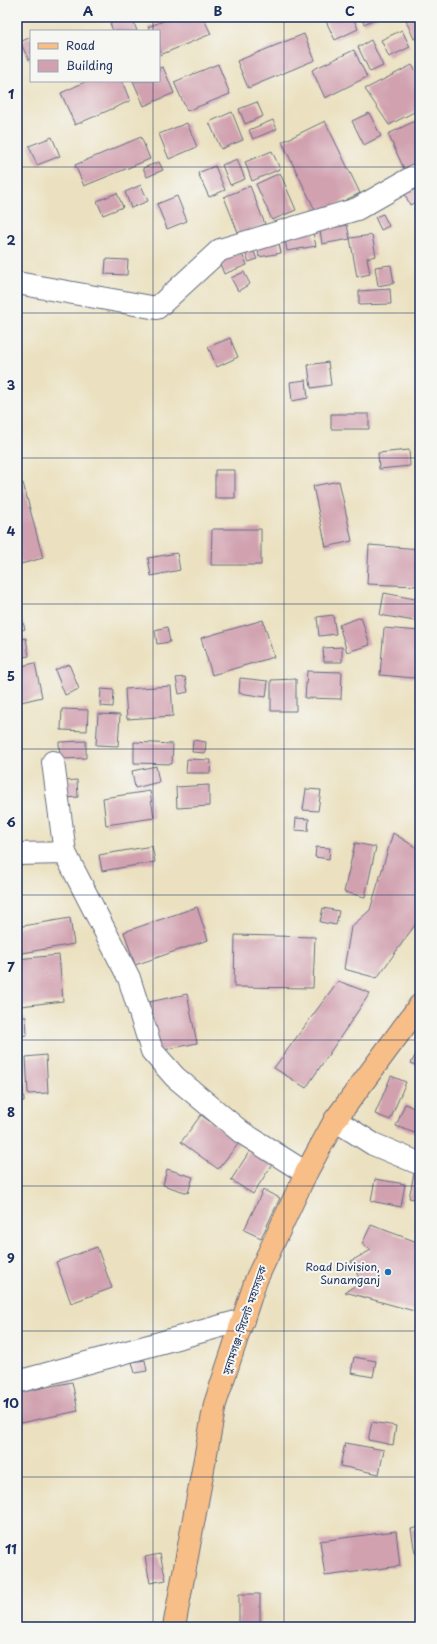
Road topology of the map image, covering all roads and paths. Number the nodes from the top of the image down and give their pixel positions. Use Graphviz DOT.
graph roads {
  1 [pos="420,173"];
  2 [pos="17,283"];
  3 [pos="53,762"];
  4 [pos="65,853"];
  5 [pos="17,854"];
  6 [pos="420,1005"];
  7 [pos="335,1120"];
  8 [pos="420,1162"];
  9 [pos="306,1173"];
  10 [pos="243,1320"];
  11 [pos="17,1382"];
  12 [pos="174,1627"];
  1 -- 2 [label="street"];
  3 -- 4 [label="street"];
  4 -- 5 [label="street"];
  4 -- 9 [label="street"];
  6 -- 7 [label="main road, সুনামগঞ্জ-সিলেট মহাসড়ক"];
  7 -- 8 [label="street"];
  7 -- 9 [label="main road, সুনামগঞ্জ-সিলেট মহাসড়ক"];
  9 -- 10 [label="main road, সুনামগঞ্জ-সিলেট মহাসড়ক"];
  10 -- 11 [label="street"];
  10 -- 12 [label="main road, সুনামগঞ্জ-সিলেট মহাসড়ক"];
}
